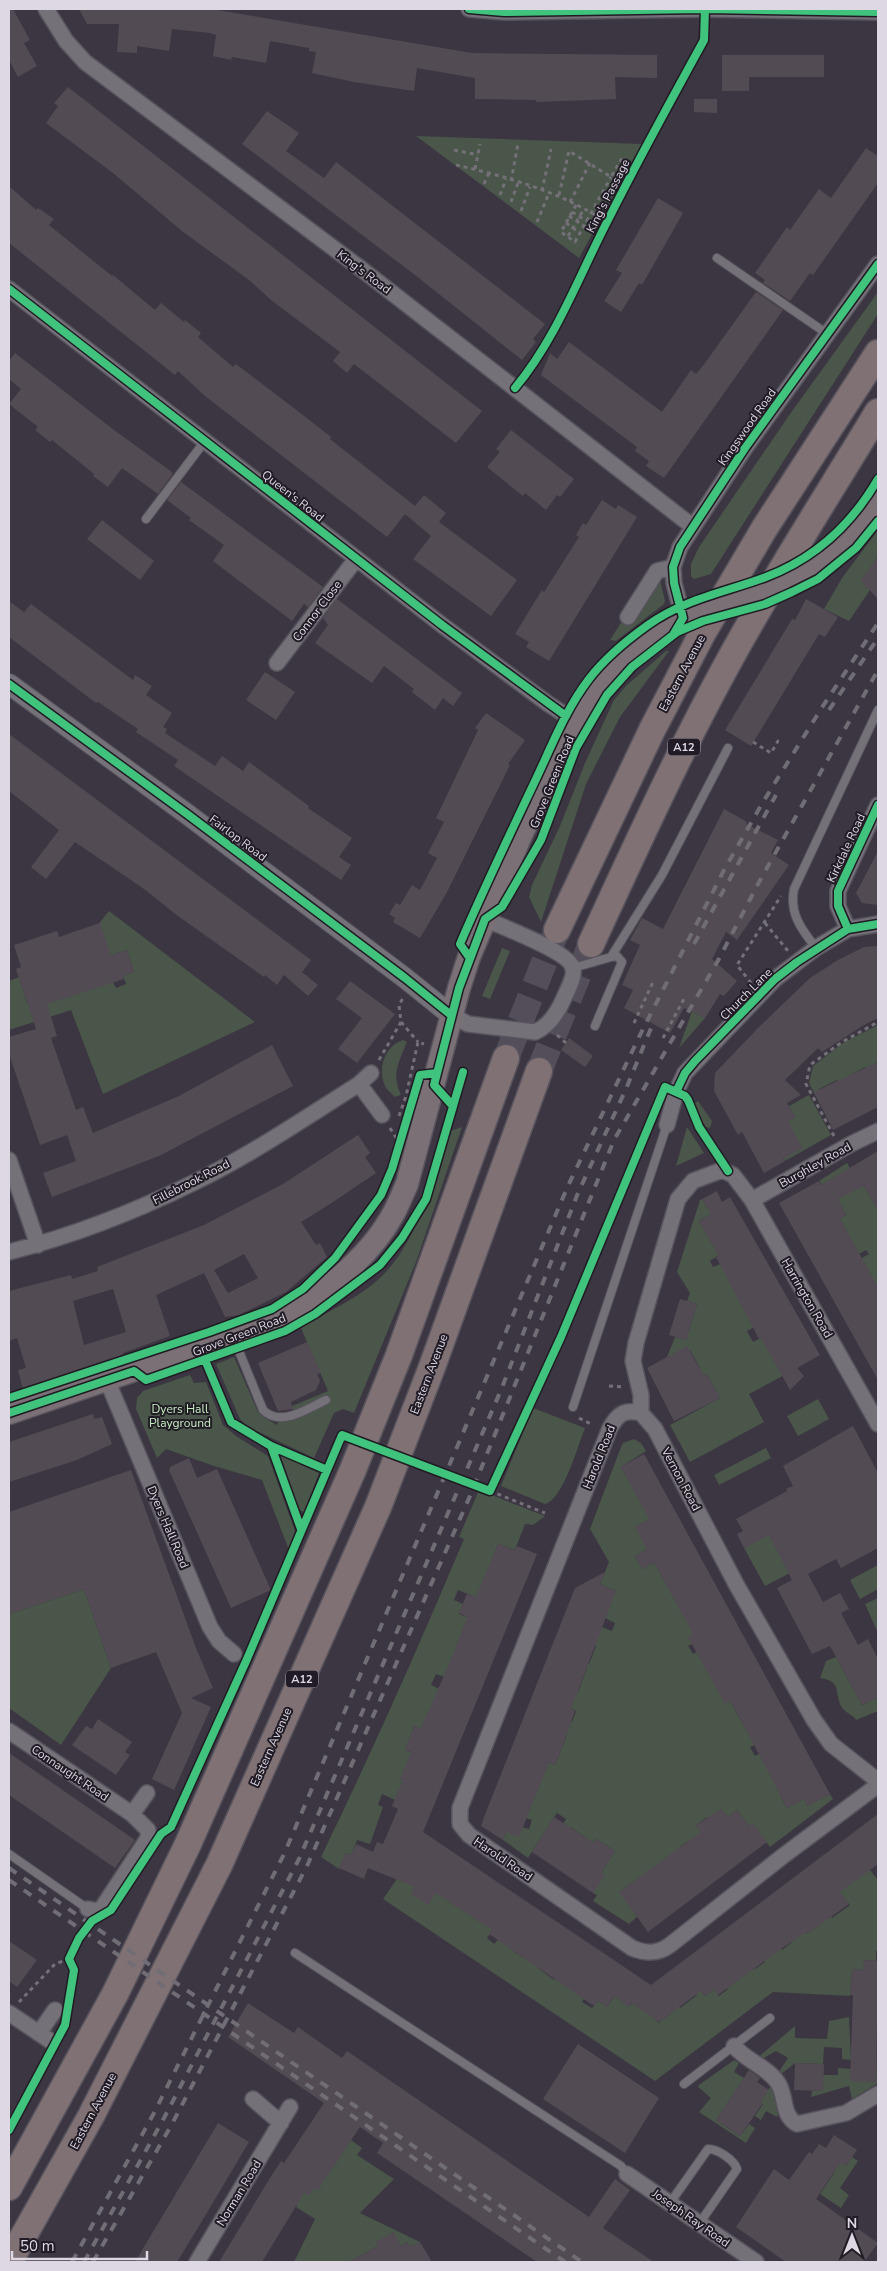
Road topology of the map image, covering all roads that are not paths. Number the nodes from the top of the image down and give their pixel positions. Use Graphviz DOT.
graph roads {
  1 [pos="46,9"];
  2 [pos="472,9"];
  3 [pos="702,9"];
  4 [pos="707,9"];
  5 [pos="878,12"];
  6 [pos="717,258"];
  7 [pos="878,264"];
  8 [pos="9,289"];
  9 [pos="826,334"];
  10 [pos="878,353"];
  11 [pos="878,412"];
  12 [pos="205,441"];
  13 [pos="878,500"];
  14 [pos="146,519"];
  15 [pos="692,526"];
  16 [pos="356,559"];
  17 [pos="674,567"];
  18 [pos="628,617"];
  19 [pos="685,617"];
  20 [pos="277,663"];
  21 [pos="9,684"];
  22 [pos="878,710"];
  23 [pos="576,722"];
  24 [pos="728,748"];
  25 [pos="878,805"];
  26 [pos="485,919"];
  27 [pos="878,924"];
  28 [pos="848,929"];
  29 [pos="557,930"];
  30 [pos="816,948"];
  31 [pos="601,950"];
  32 [pos="573,968"];
  33 [pos="451,1015"];
  34 [pos="595,1026"];
  35 [pos="506,1058"];
  36 [pos="539,1071"];
  37 [pos="371,1073"];
  38 [pos="359,1084"];
  39 [pos="382,1114"];
  40 [pos="667,1125"];
  41 [pos="878,1131"];
  42 [pos="9,1160"];
  43 [pos="752,1200"];
  44 [pos="38,1245"];
  45 [pos="9,1252"];
  46 [pos="233,1337"];
  47 [pos="107,1380"];
  48 [pos="326,1400"];
  49 [pos="573,1407"];
  50 [pos="9,1412"];
  51 [pos="641,1412"];
  52 [pos="878,1424"];
  53 [pos="234,1654"];
  54 [pos="9,1731"];
  55 [pos="878,1781"];
  56 [pos="878,1785"];
  57 [pos="147,1793"];
  58 [pos="132,1814"];
  59 [pos="9,1854"];
  60 [pos="88,1909"];
  61 [pos="295,1953"];
  62 [pos="12,2010"];
  63 [pos="54,2010"];
  64 [pos="770,2018"];
  65 [pos="734,2046"];
  66 [pos="684,2084"];
  67 [pos="878,2094"];
  68 [pos="253,2099"];
  69 [pos="290,2107"];
  70 [pos="281,2123"];
  71 [pos="627,2174"];
  72 [pos="9,2187"];
  73 [pos="670,2203"];
  74 [pos="700,2224"];
  75 [pos="9,2262"];
  76 [pos="197,2262"];
  77 [pos="756,2262"];
  1 -- 15 [label="street, King's Road"];
  2 -- 3 [label="street"];
  4 -- 5 [label="street"];
  6 -- 9 [label="lane"];
  7 -- 9 [label="street, Kingswood Road"];
  8 -- 12 [label="street, Queen's Road"];
  9 -- 15 [label="street, Kingswood Road"];
  10 -- 29 [label="highway, Eastern Avenue / A12"];
  11 -- 31 [label="highway, A12"];
  12 -- 14 [label="lane"];
  12 -- 16 [label="street, Queen's Road"];
  13 -- 19 [label="main road, Grove Green Road, bridge"];
  15 -- 17 [label="street, Kingswood Road"];
  16 -- 20 [label="street, Connor Close"];
  16 -- 23 [label="street, Queen's Road"];
  17 -- 18 [label="street"];
  17 -- 19 [label="street, Kingswood Road"];
  19 -- 23 [label="main road, Grove Green Road"];
  21 -- 33 [label="street, Fairlop Road"];
  22 -- 30 [label="lane"];
  23 -- 26 [label="main road, Grove Green Road"];
  24 -- 31 [label="lane"];
  25 -- 28 [label="street, Kirkdale Road"];
  26 -- 32 [label="street"];
  26 -- 33 [label="main road, Grove Green Road"];
  27 -- 28 [label="street, Church Lane"];
  28 -- 30 [label="street, Church Lane"];
  30 -- 40 [label="street, Church Lane"];
  31 -- 32 [label="lane"];
  31 -- 34 [label="lane"];
  32 -- 33 [label="street"];
  33 -- 46 [label="main road, Grove Green Road"];
  35 -- 72 [label="highway"];
  36 -- 75 [label="highway, Eastern Avenue / A12"];
  37 -- 38 [label="street, Fillebrook Road"];
  38 -- 39 [label="street"];
  38 -- 44 [label="street, Fillebrook Road"];
  40 -- 49 [label="lane"];
  41 -- 43 [label="street, Burghley Road"];
  42 -- 44 [label="street"];
  43 -- 51 [label="street, Harrington Road"];
  43 -- 52 [label="street, Harrington Road"];
  44 -- 45 [label="street, Fillebrook Road"];
  46 -- 47 [label="main road, Grove Green Road"];
  46 -- 48 [label="lane"];
  47 -- 50 [label="main road, Grove Green Road"];
  47 -- 53 [label="street, Dyers Hall Road"];
  51 -- 55 [label="street, Vernon Road"];
  51 -- 56 [label="street, Harold Road"];
  54 -- 58 [label="street, Connaught Road"];
  57 -- 58 [label="street"];
  58 -- 60 [label="street, Connaught Road"];
  59 -- 60 [label="lane"];
  61 -- 71 [label="lane"];
  62 -- 63 [label="street"];
  64 -- 65 [label="lane"];
  65 -- 66 [label="lane"];
  65 -- 67 [label="street"];
  68 -- 70 [label="street"];
  69 -- 70 [label="street, Norman Road"];
  70 -- 76 [label="street, Norman Road"];
  71 -- 73 [label="street, Joseph Ray Road"];
  73 -- 74 [label="street, Joseph Ray Road"];
  73 -- 74 [label="lane"];
  74 -- 77 [label="street, Joseph Ray Road"];
}
